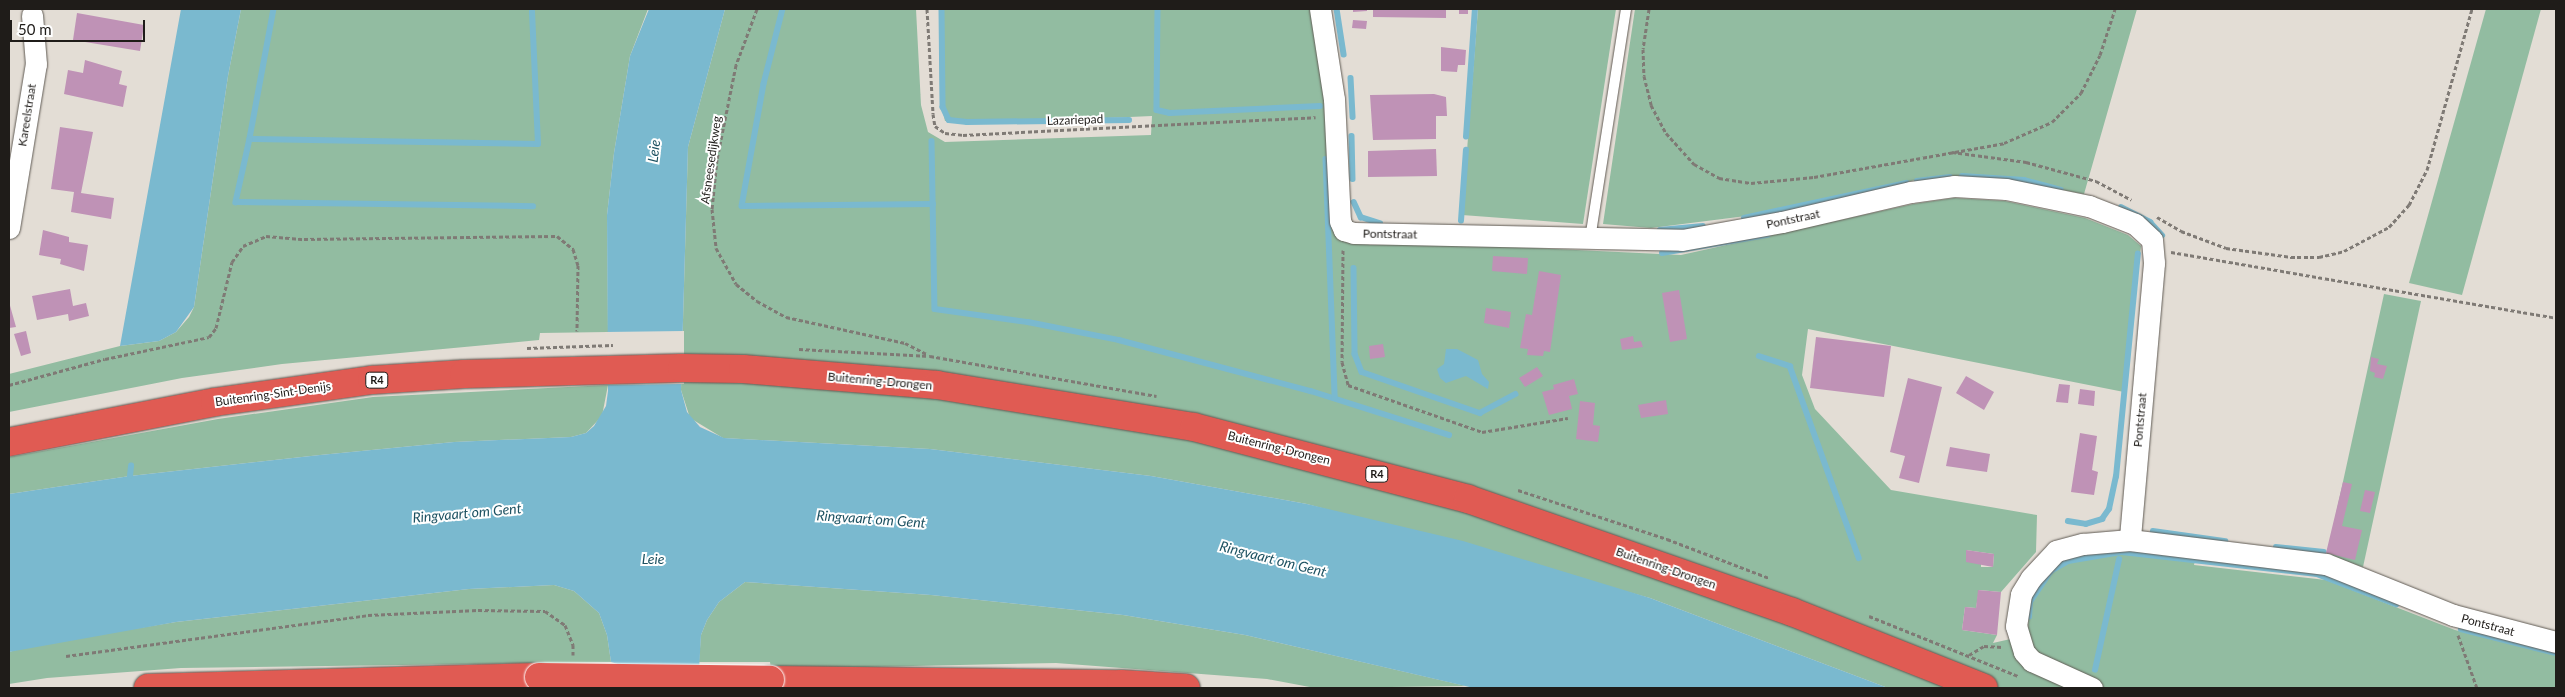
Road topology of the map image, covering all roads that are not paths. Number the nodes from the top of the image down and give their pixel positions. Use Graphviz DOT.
graph roads {
  1 [pos="1320,9"];
  2 [pos="1626,9"];
  3 [pos="32,15"];
  4 [pos="9,219"];
  5 [pos="1590,239"];
  6 [pos="540,370"];
  7 [pos="9,442"];
  8 [pos="2130,540"];
  9 [pos="2556,642"];
  10 [pos="148,688"];
  11 [pos="1186,688"];
  12 [pos="1984,688"];
  13 [pos="2092,688"];
  1 -- 5 [label="street, Pontstraat"];
  2 -- 5 [label="lane"];
  3 -- 4 [label="street, Kareelstraat"];
  5 -- 8 [label="street, Pontstraat"];
  6 -- 7 [label="highway, Buitenring-Sint-Denijs / R4"];
  6 -- 12 [label="highway, Buitenring-Drongen / R4"];
  8 -- 9 [label="street, Pontstraat"];
  8 -- 13 [label="street, Pontstraat"];
  10 -- 11 [label="highway, bridge"];
}
